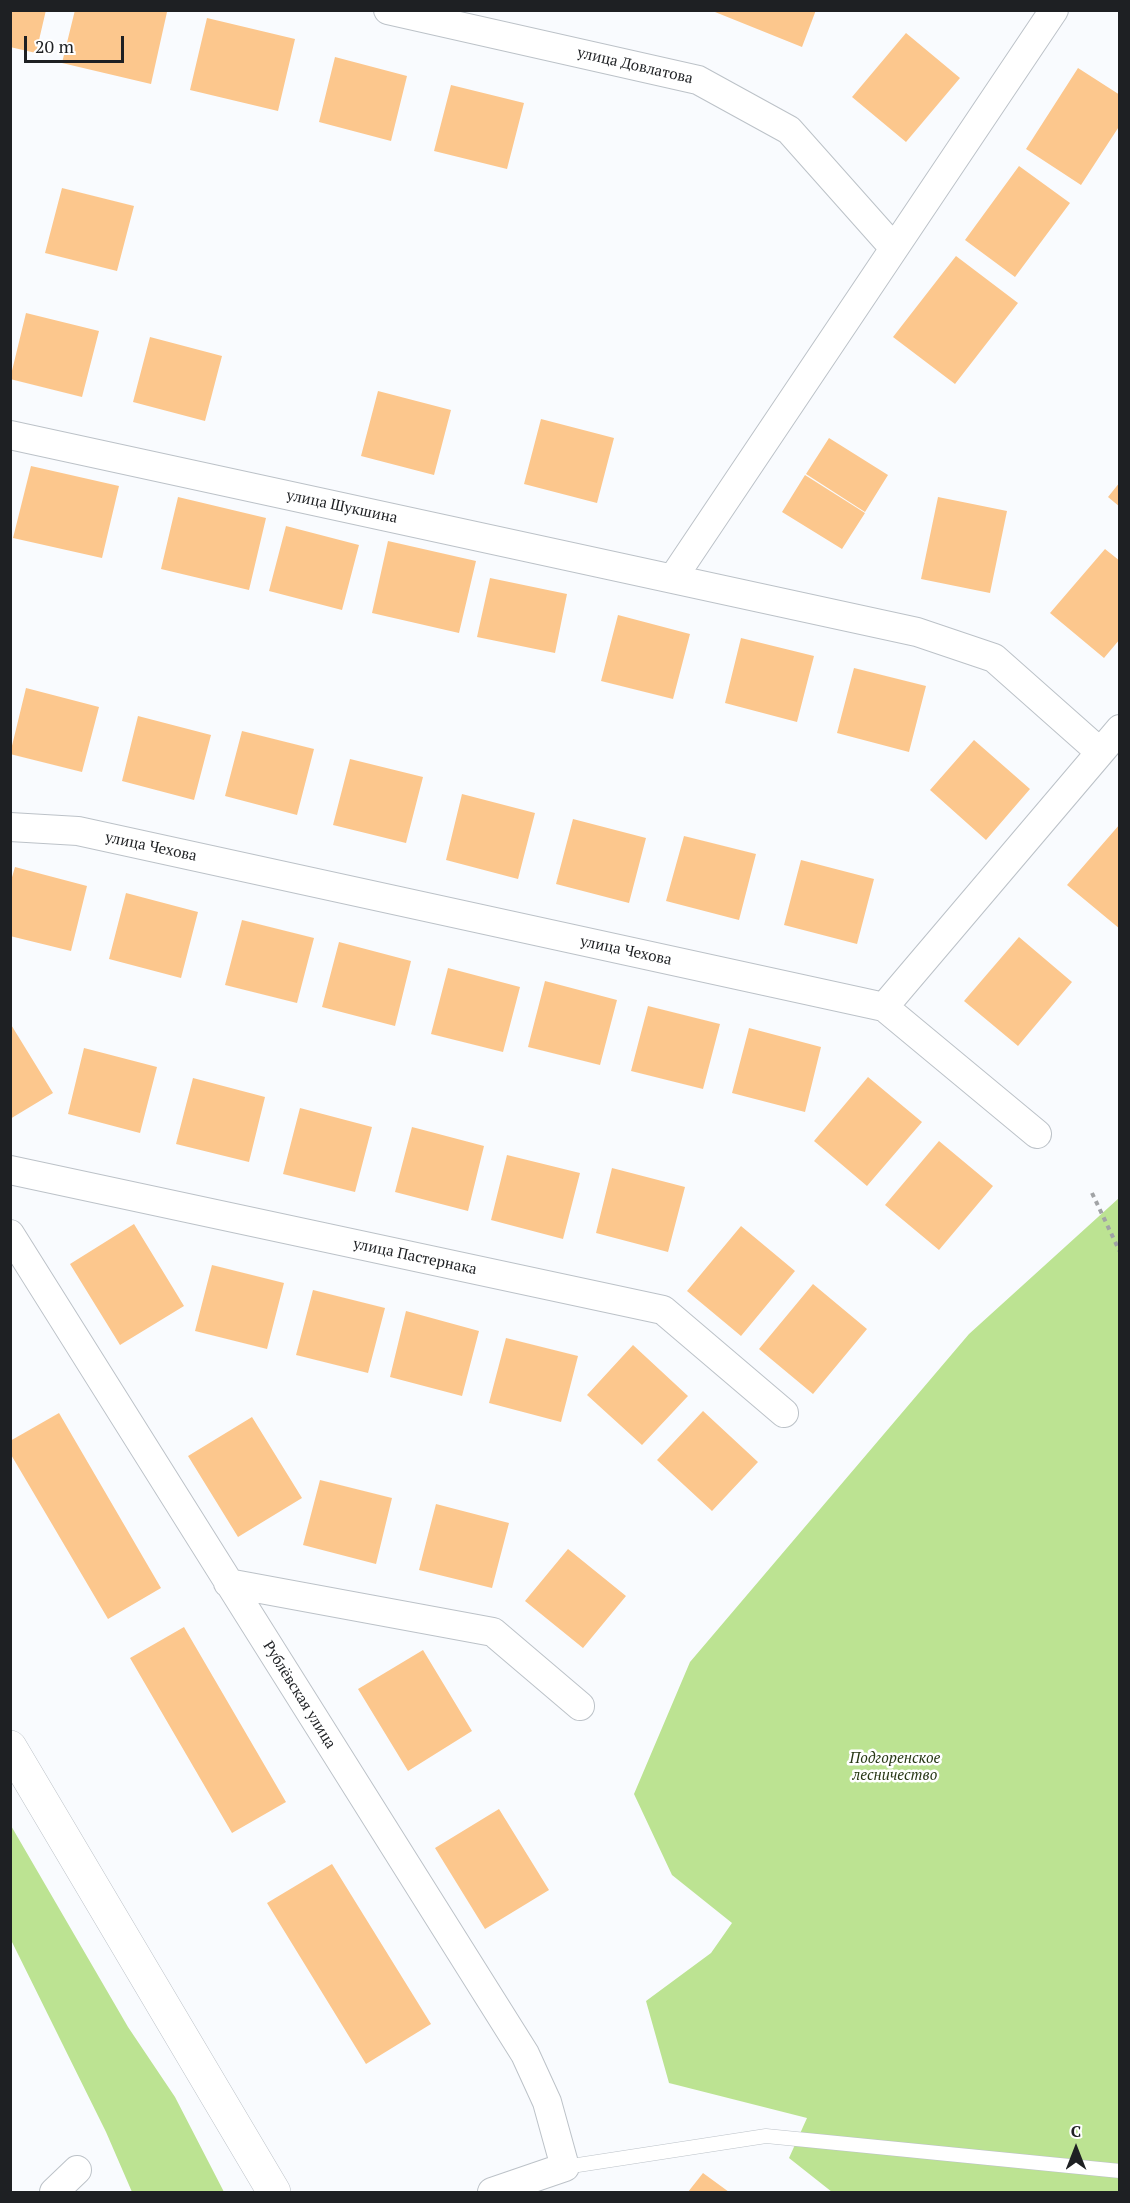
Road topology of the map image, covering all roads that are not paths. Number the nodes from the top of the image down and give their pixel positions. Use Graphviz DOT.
graph roads {
  1 [pos="388,10"];
  2 [pos="1054,10"];
  3 [pos="893,247"];
  4 [pos="10,435"];
  5 [pos="673,578"];
  6 [pos="1119,729"];
  7 [pos="1100,752"];
  8 [pos="10,827"];
  9 [pos="884,1007"];
  10 [pos="1037,1134"];
  11 [pos="10,1170"];
  12 [pos="10,1234"];
  13 [pos="784,1413"];
  14 [pos="228,1583"];
  15 [pos="580,1706"];
  16 [pos="10,1747"];
  17 [pos="565,2167"];
  18 [pos="77,2170"];
  19 [pos="1119,2171"];
  20 [pos="504,2190"];
  21 [pos="54,2193"];
  22 [pos="274,2193"];
  1 -- 3 [label="street, улица Довлатова"];
  2 -- 3 [label="street"];
  3 -- 5 [label="street"];
  4 -- 5 [label="street, улица Шукшина"];
  5 -- 7 [label="street, улица Шукшина"];
  6 -- 7 [label="street"];
  7 -- 9 [label="street"];
  8 -- 9 [label="street, улица Чехова"];
  9 -- 10 [label="street"];
  11 -- 13 [label="street, улица Пастернака"];
  12 -- 14 [label="street, Рублёвская улица"];
  14 -- 15 [label="street"];
  14 -- 17 [label="street, Рублёвская улица"];
  16 -- 22 [label="main road"];
  17 -- 19 [label="lane"];
  17 -- 20 [label="street"];
  18 -- 21 [label="street"];
}
